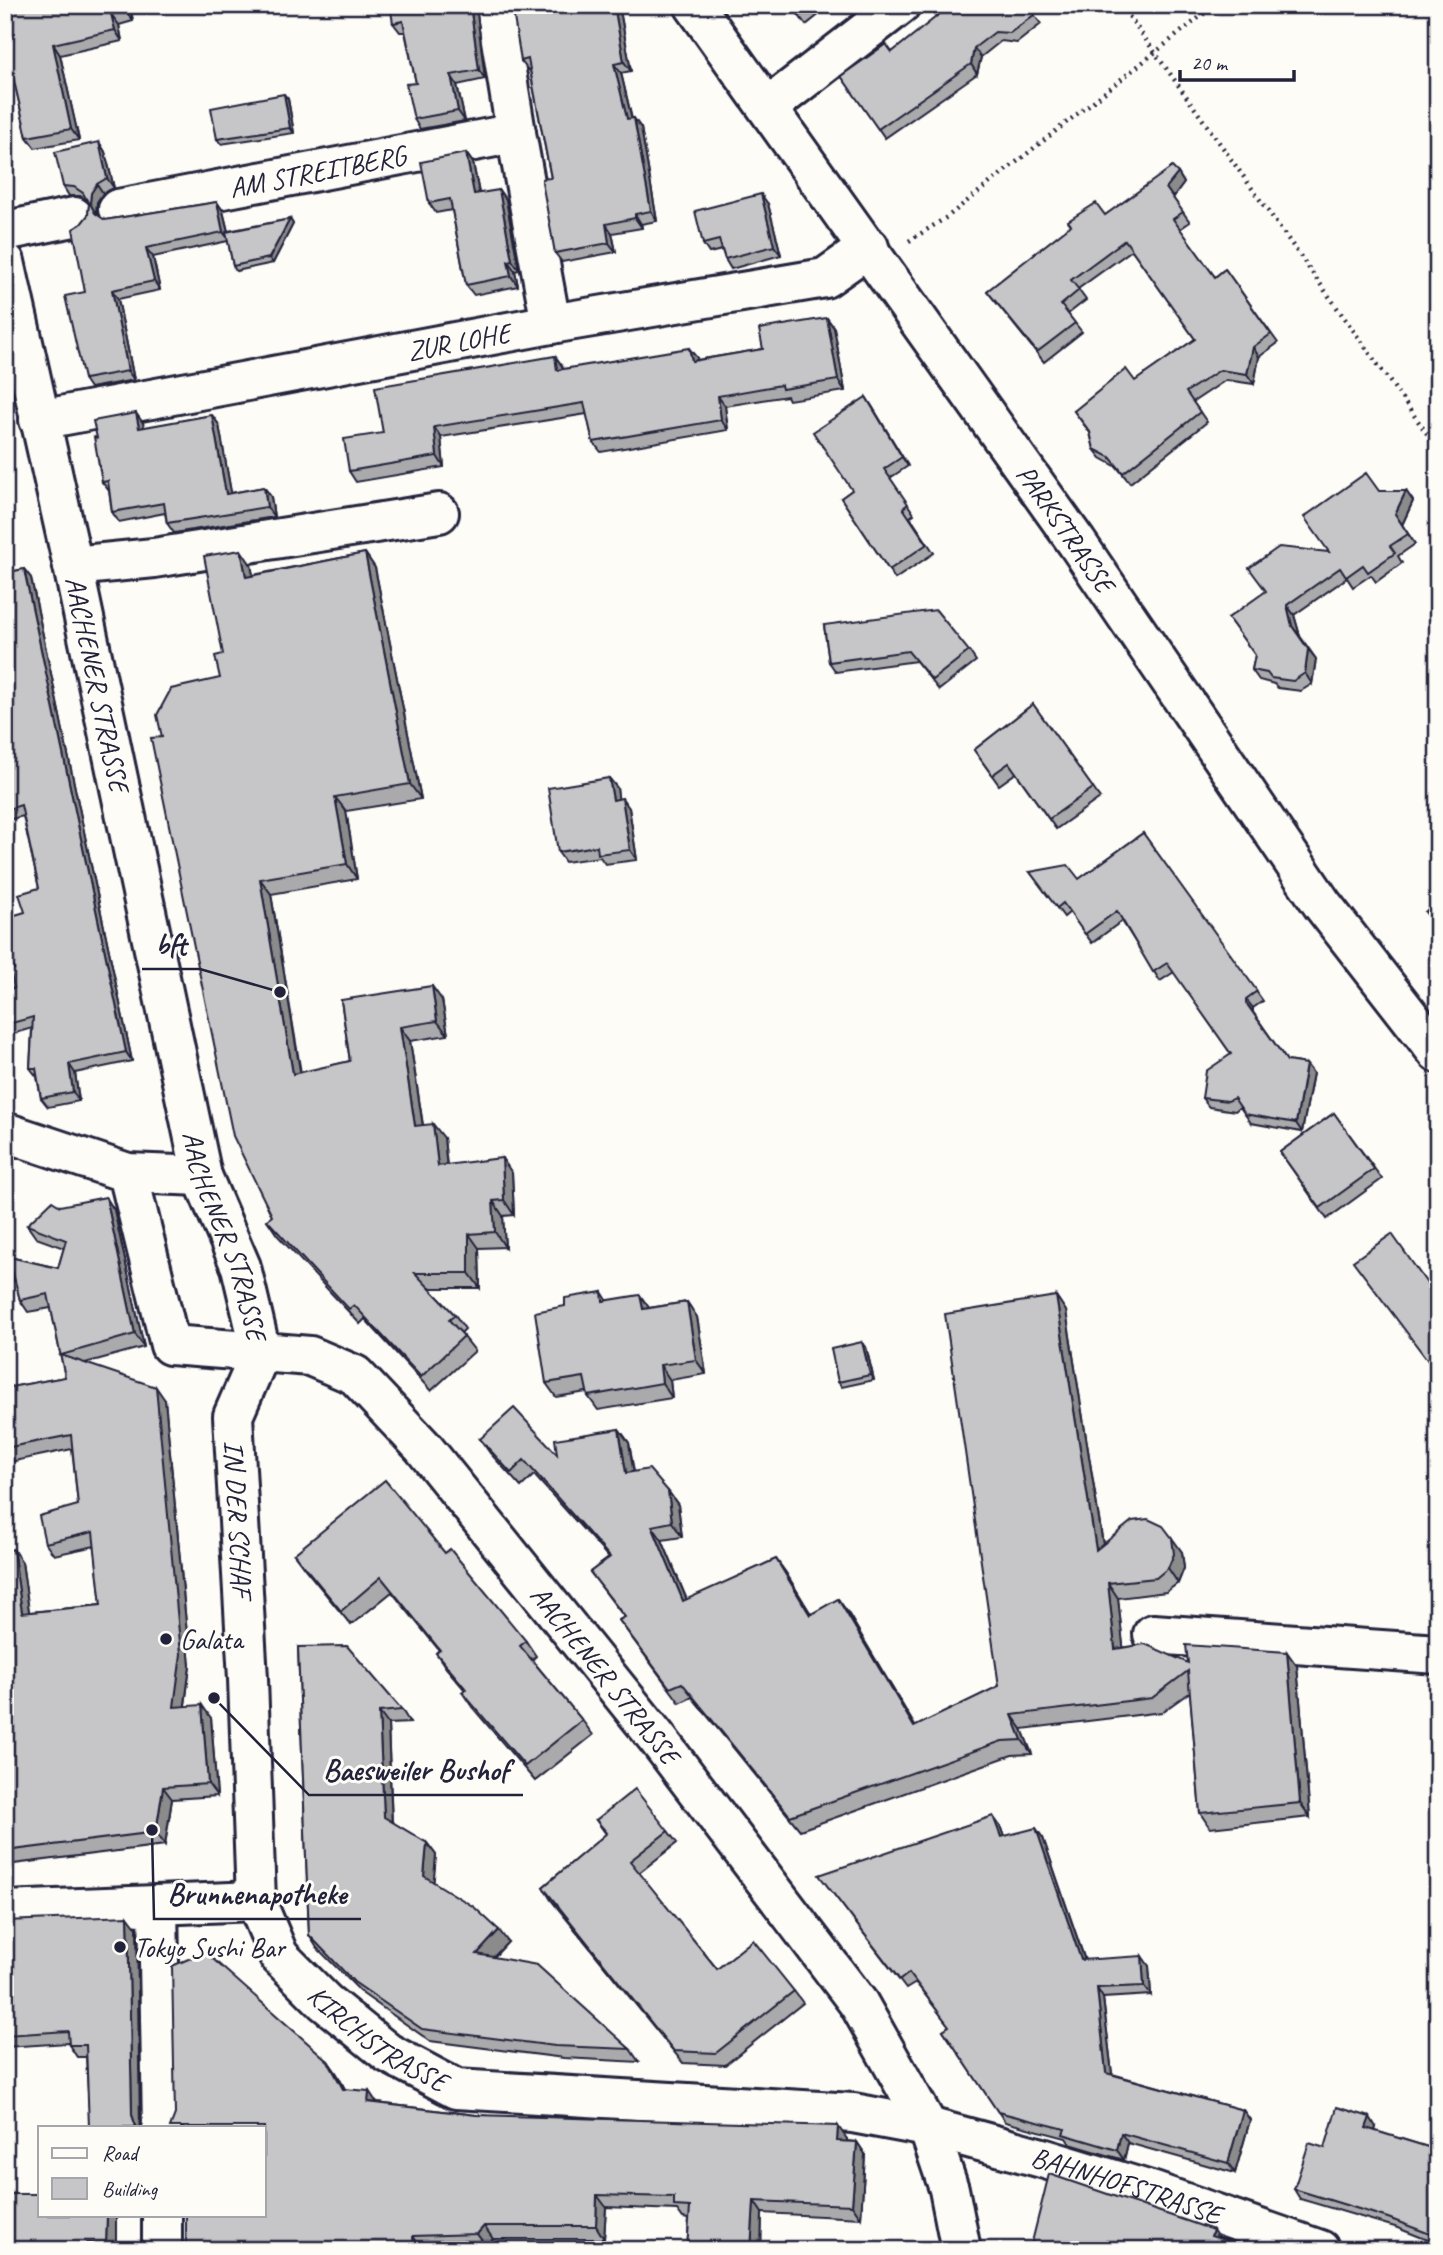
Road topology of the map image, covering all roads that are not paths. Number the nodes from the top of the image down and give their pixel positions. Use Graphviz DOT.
graph roads {
  1 [pos="694,5"];
  2 [pos="900,5"];
  3 [pos="496,9"];
  4 [pos="768,107"];
  5 [pos="516,133"];
  6 [pos="118,209"];
  7 [pos="74,217"];
  8 [pos="5,230"];
  9 [pos="874,254"];
  10 [pos="5,262"];
  11 [pos="551,324"];
  12 [pos="39,420"];
  13 [pos="439,513"];
  14 [pos="73,566"];
  15 [pos="1438,1053"];
  16 [pos="5,1132"];
  17 [pos="128,1173"];
  18 [pos="202,1176"];
  19 [pos="261,1352"];
  20 [pos="1153,1634"];
  21 [pos="1438,1654"];
  22 [pos="256,1900"];
  23 [pos="158,1906"];
  24 [pos="5,1911"];
  25 [pos="162,2126"];
  26 [pos="928,2127"];
  27 [pos="162,2216"];
  28 [pos="162,2250"];
  29 [pos="961,2250"];
  30 [pos="1320,2250"];
  1 -- 4 [label="street, PARKSTRASSE"];
  2 -- 4 [label="street"];
  3 -- 5 [label="street"];
  4 -- 9 [label="street, PARKSTRASSE"];
  5 -- 6 [label="street, AM STREITBERG"];
  5 -- 11 [label="street"];
  7 -- 8 [label="street"];
  9 -- 11 [label="street, ZUR LOHE"];
  9 -- 15 [label="street, PARKSTRASSE"];
  10 -- 12 [label="street, AACHENER STRASSE"];
  11 -- 12 [label="street, ZUR LOHE"];
  12 -- 14 [label="street, AACHENER STRASSE"];
  13 -- 14 [label="street"];
  14 -- 18 [label="street, AACHENER STRASSE"];
  16 -- 17 [label="street"];
  17 -- 18 [label="street"];
  17 -- 19 [label="street"];
  18 -- 19 [label="street, AACHENER STRASSE"];
  19 -- 22 [label="street, IN DER SCHAF"];
  19 -- 26 [label="street, AACHENER STRASSE"];
  20 -- 21 [label="street"];
  22 -- 23 [label="street"];
  22 -- 26 [label="street, KIRCHSTRASSE"];
  23 -- 24 [label="street"];
  23 -- 25 [label="street"];
  26 -- 29 [label="street, AACHENER STRASSE"];
  26 -- 30 [label="street, BAHNHOFSTRASSE"];
  27 -- 28 [label="street"];
}
